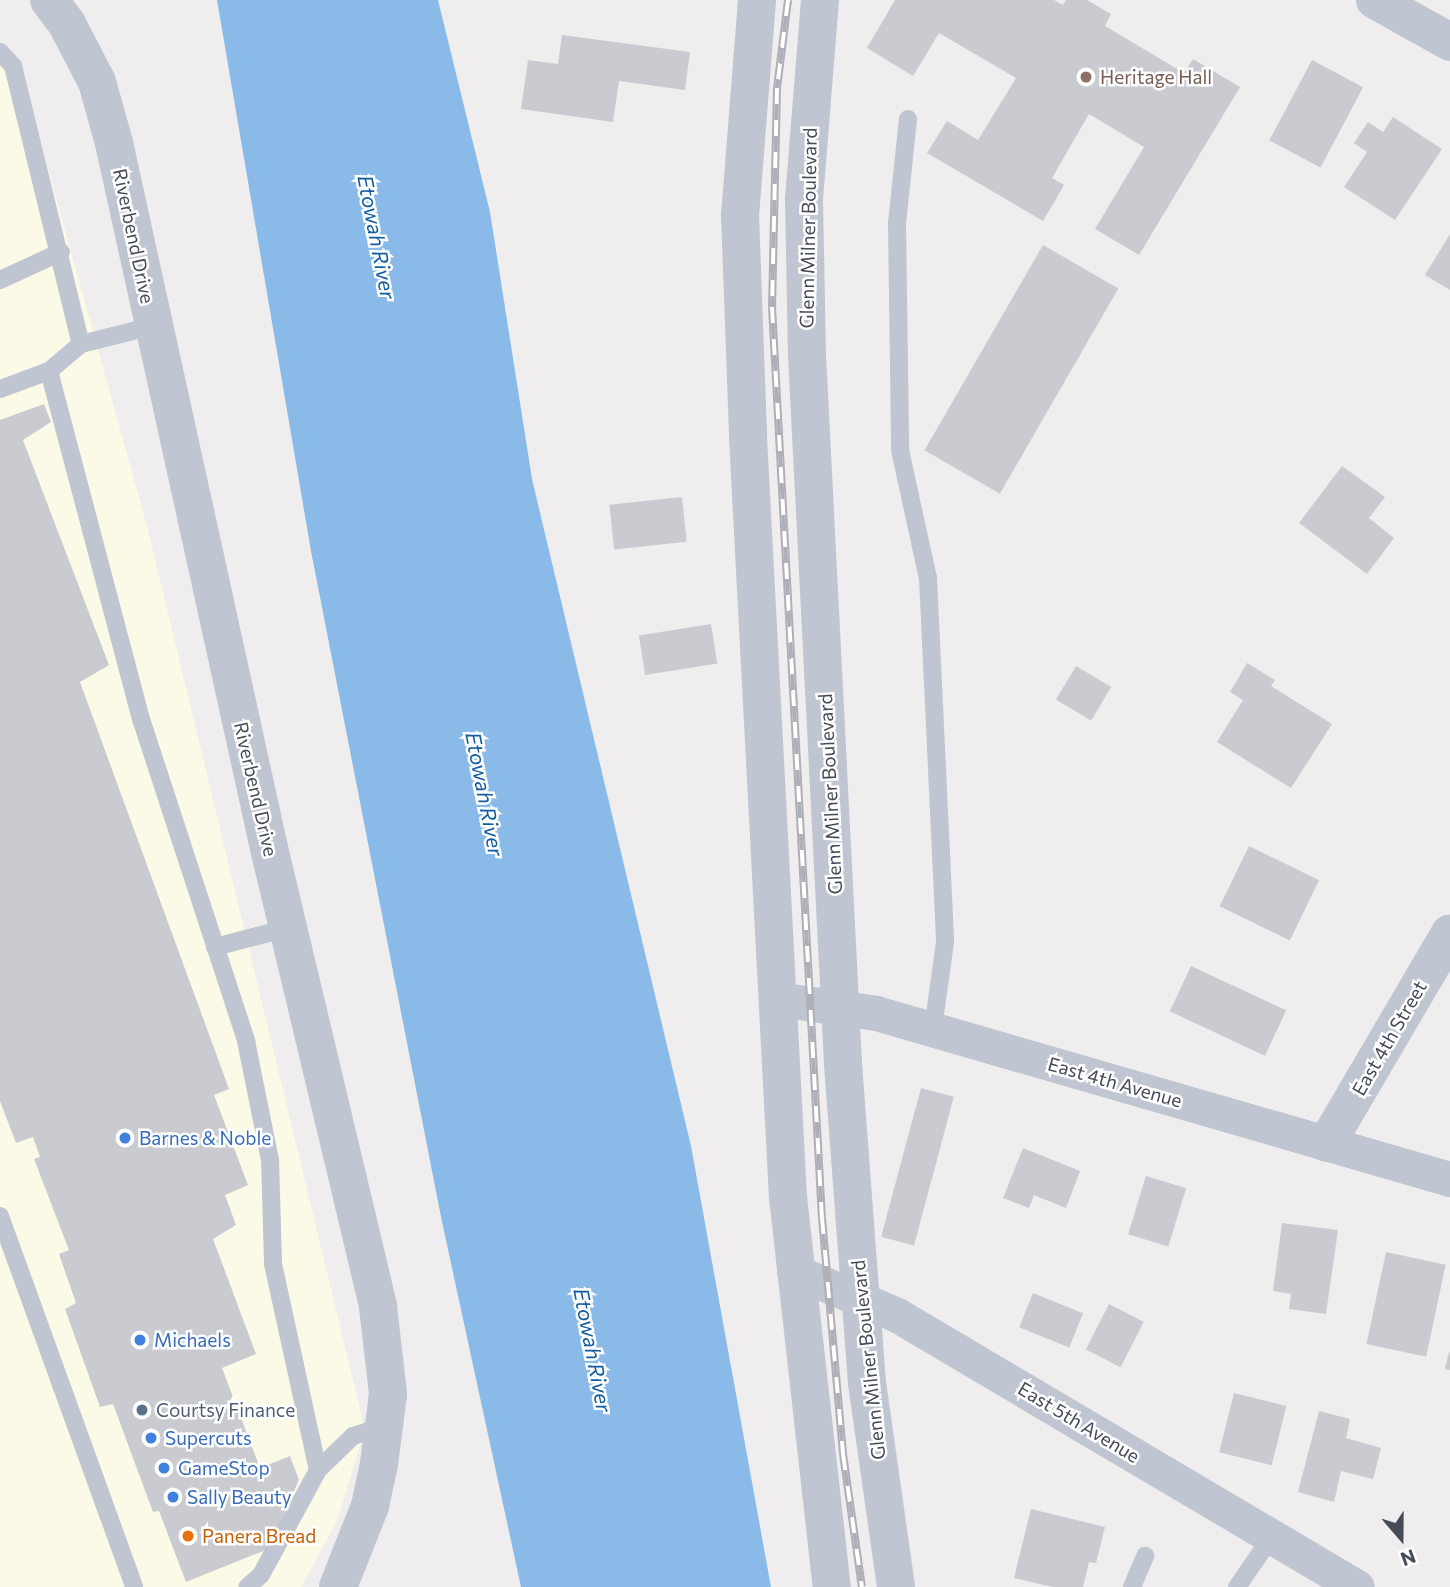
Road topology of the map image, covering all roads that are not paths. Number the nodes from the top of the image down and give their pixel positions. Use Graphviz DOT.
graph roads {
  1 [pos="49,0"];
  2 [pos="757,0"];
  3 [pos="820,0"];
  4 [pos="1375,0"];
  5 [pos="1450,42"];
  6 [pos="0,51"];
  7 [pos="908,119"];
  8 [pos="61,252"];
  9 [pos="0,280"];
  10 [pos="153,326"];
  11 [pos="81,344"];
  12 [pos="48,371"];
  13 [pos="0,389"];
  14 [pos="288,928"];
  15 [pos="1450,933"];
  16 [pos="215,947"];
  17 [pos="777,999"];
  18 [pos="841,1008"];
  19 [pos="933,1029"];
  20 [pos="1327,1143"];
  21 [pos="1450,1179"];
  22 [pos="0,1216"];
  23 [pos="794,1271"];
  24 [pos="860,1296"];
  25 [pos="384,1426"];
  26 [pos="318,1470"];
  27 [pos="1272,1536"];
  28 [pos="1145,1556"];
  29 [pos="134,1587"];
  30 [pos="247,1587"];
  31 [pos="338,1587"];
  32 [pos="832,1587"];
  33 [pos="896,1587"];
  34 [pos="1132,1587"];
  35 [pos="1237,1587"];
  36 [pos="1357,1587"];
  1 -- 10 [label="street, Riverbend Drive"];
  2 -- 17 [label="street"];
  3 -- 18 [label="street, Glenn Milner Boulevard"];
  4 -- 5 [label="street"];
  6 -- 8 [label="lane"];
  7 -- 19 [label="lane"];
  8 -- 9 [label="lane"];
  8 -- 11 [label="lane"];
  10 -- 11 [label="lane"];
  10 -- 14 [label="street, Riverbend Drive"];
  11 -- 12 [label="lane"];
  12 -- 13 [label="lane"];
  12 -- 16 [label="lane"];
  14 -- 16 [label="lane"];
  14 -- 25 [label="street, Riverbend Drive"];
  15 -- 20 [label="street, East 4th Street"];
  16 -- 26 [label="lane"];
  17 -- 18 [label="street, East 4th Avenue"];
  17 -- 23 [label="street"];
  18 -- 19 [label="street, East 4th Avenue"];
  18 -- 24 [label="street, Glenn Milner Boulevard"];
  19 -- 20 [label="street, East 4th Avenue"];
  20 -- 21 [label="street, East 4th Avenue"];
  22 -- 29 [label="lane"];
  23 -- 24 [label="street, East 5th Avenue"];
  23 -- 32 [label="street"];
  24 -- 27 [label="street, East 5th Avenue"];
  24 -- 33 [label="street, Glenn Milner Boulevard"];
  25 -- 26 [label="lane"];
  25 -- 31 [label="street, Riverbend Drive"];
  26 -- 30 [label="lane"];
  27 -- 35 [label="lane"];
  27 -- 36 [label="street, East 5th Avenue"];
  28 -- 34 [label="lane"];
}
